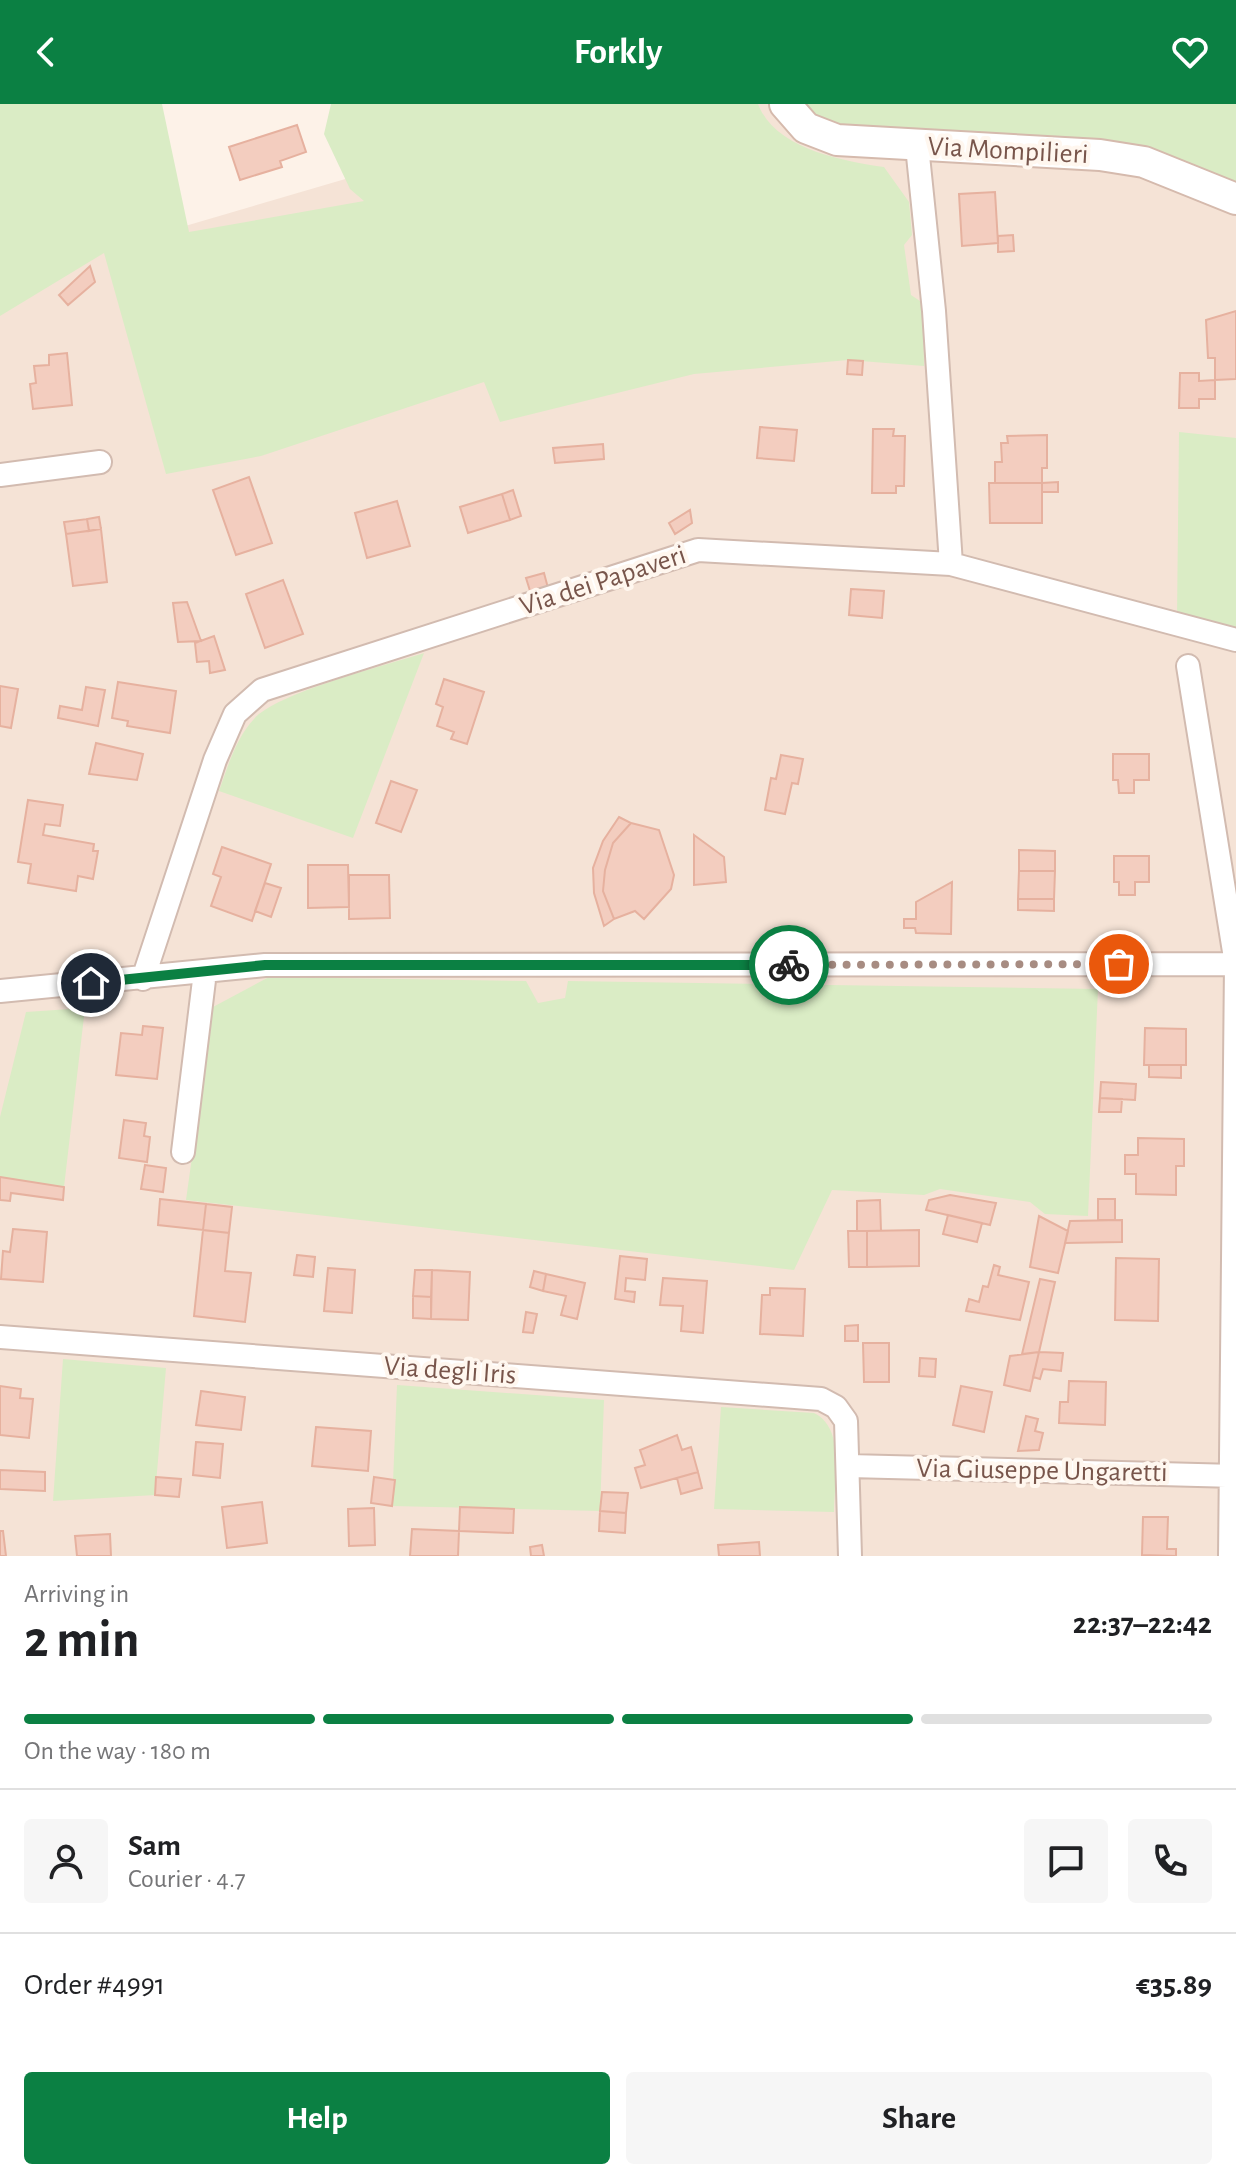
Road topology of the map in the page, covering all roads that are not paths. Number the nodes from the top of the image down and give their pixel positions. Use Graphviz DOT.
graph roads {
  1 [pos="785,104"];
  2 [pos="917,146"];
  3 [pos="1236,199"];
  4 [pos="100,462"];
  5 [pos="0,475"];
  6 [pos="951,564"];
  7 [pos="1236,640"];
  8 [pos="1188,666"];
  9 [pos="1236,965"];
  10 [pos="205,972"];
  11 [pos="143,979"];
  12 [pos="0,991"];
  13 [pos="183,1152"];
  14 [pos="0,1337"];
  15 [pos="849,1466"];
  16 [pos="1234,1476"];
  17 [pos="850,1556"];
  18 [pos="1230,1556"];
  1 -- 2 [label="street, Via Mompilieri"];
  2 -- 3 [label="street, Via Mompilieri"];
  2 -- 6 [label="street"];
  4 -- 5 [label="street"];
  6 -- 7 [label="street, Via dei Papaveri"];
  6 -- 11 [label="street, Via dei Papaveri"];
  8 -- 9 [label="street"];
  9 -- 10 [label="street"];
  9 -- 16 [label="street"];
  10 -- 11 [label="street"];
  10 -- 13 [label="street"];
  11 -- 12 [label="street"];
  14 -- 15 [label="street, Via degli Iris"];
  15 -- 16 [label="street, Via Giuseppe Ungaretti"];
  15 -- 17 [label="street, Via degli Iris"];
  16 -- 18 [label="street"];
}
